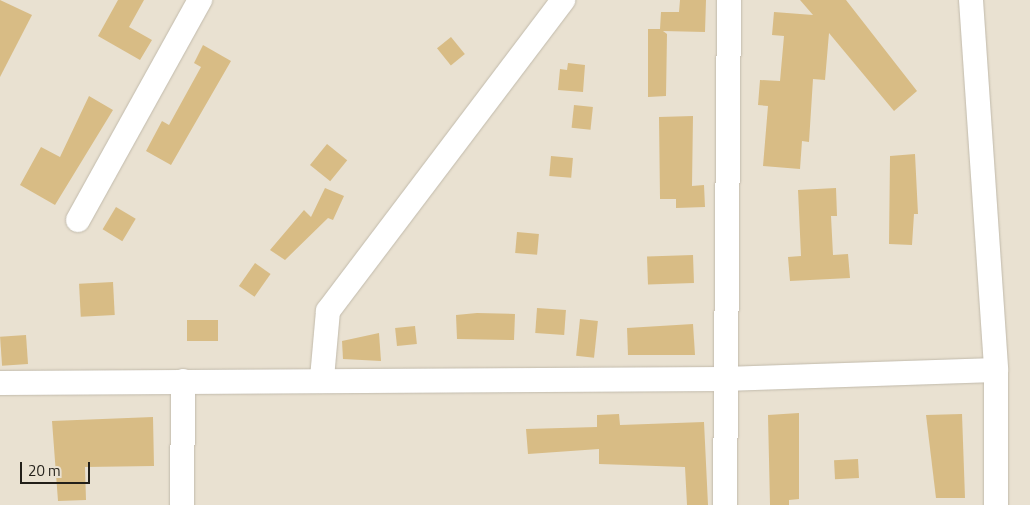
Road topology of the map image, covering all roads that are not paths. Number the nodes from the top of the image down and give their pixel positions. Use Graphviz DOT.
graph roads {
  1 [pos="200,0"];
  2 [pos="563,0"];
  3 [pos="729,0"];
  4 [pos="956,0"];
  5 [pos="971,10"];
  6 [pos="78,220"];
  7 [pos="996,370"];
  8 [pos="322,378"];
  9 [pos="724,379"];
  10 [pos="183,381"];
  11 [pos="0,383"];
  12 [pos="182,505"];
  13 [pos="725,505"];
  14 [pos="996,505"];
  1 -- 6 [label="street"];
  2 -- 8 [label="street"];
  3 -- 9 [label="street"];
  4 -- 5 [label="street"];
  5 -- 7 [label="street"];
  7 -- 9 [label="street"];
  7 -- 14 [label="street"];
  8 -- 9 [label="street"];
  8 -- 10 [label="street"];
  9 -- 13 [label="street"];
  10 -- 11 [label="street"];
  10 -- 12 [label="street"];
}
